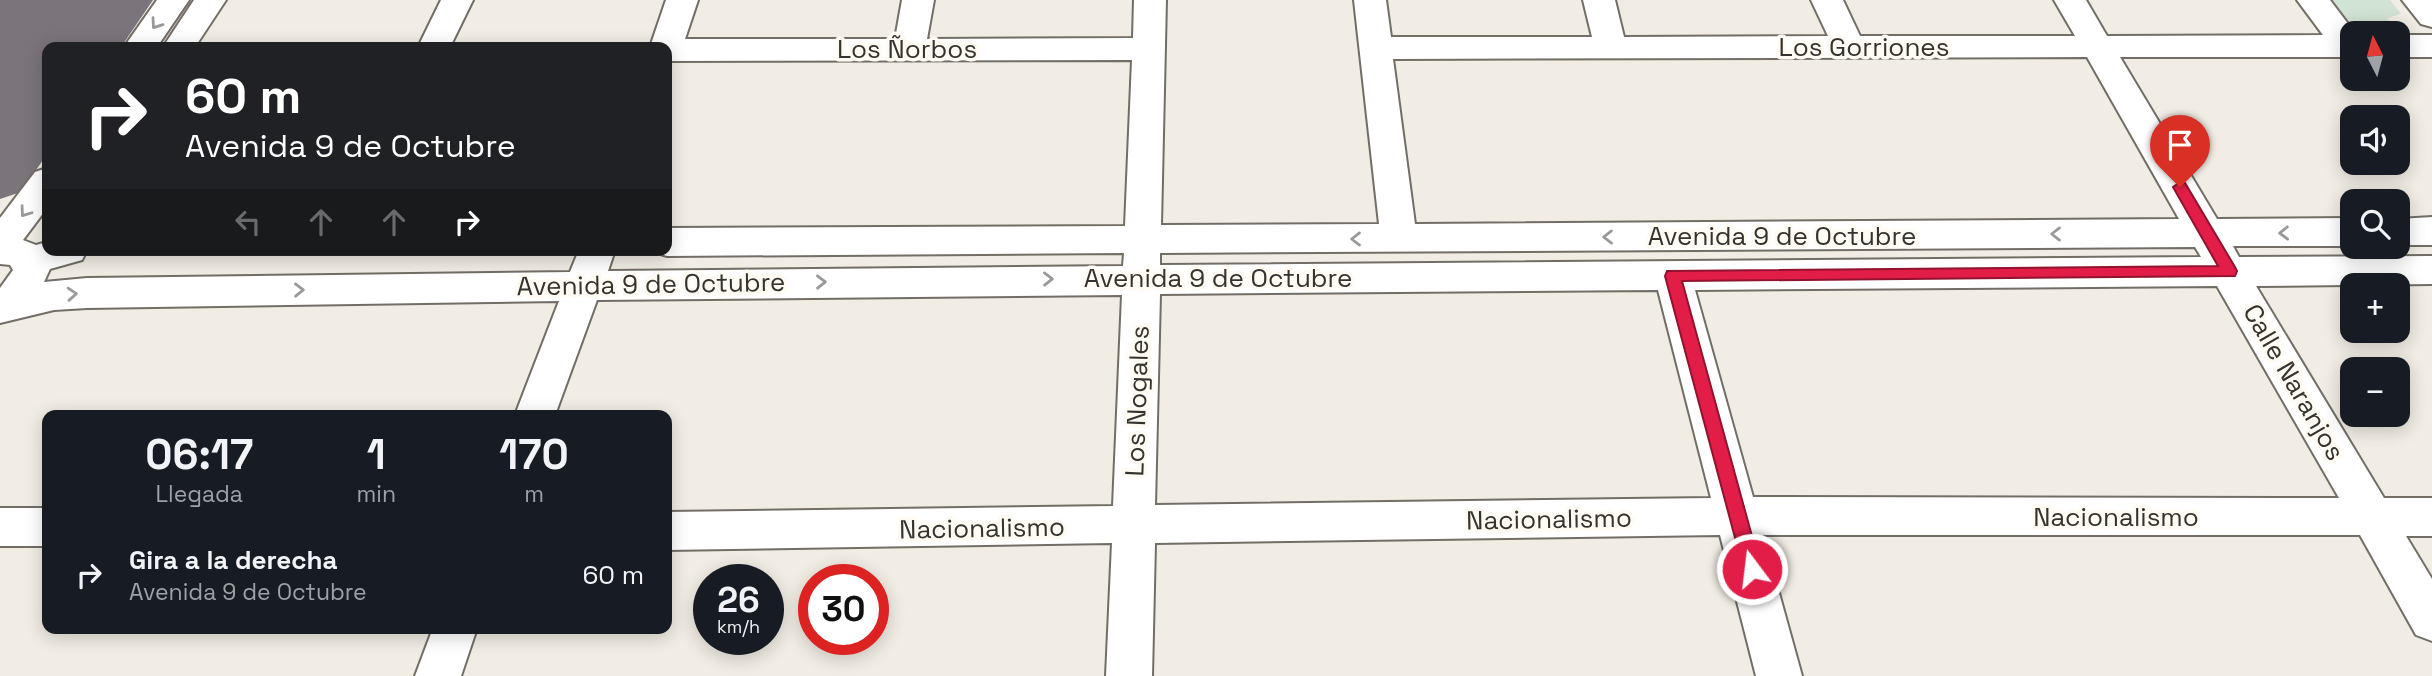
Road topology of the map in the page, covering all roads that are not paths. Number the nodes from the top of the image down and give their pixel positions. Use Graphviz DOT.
graph roads {
  1 [pos="173,0"];
  2 [pos="210,0"];
  3 [pos="457,0"];
  4 [pos="682,0"];
  5 [pos="918,0"];
  6 [pos="1150,0"];
  7 [pos="1370,0"];
  8 [pos="1599,0"];
  9 [pos="1828,0"];
  10 [pos="2070,0"];
  11 [pos="2313,0"];
  12 [pos="2418,0"];
  13 [pos="2432,17"];
  14 [pos="2340,34"];
  15 [pos="144,42"];
  16 [pos="182,42"];
  17 [pos="436,42"];
  18 [pos="668,42"];
  19 [pos="2340,46"];
  20 [pos="2410,46"];
  21 [pos="2432,46"];
  22 [pos="1849,47"];
  23 [pos="2098,47"];
  24 [pos="672,48"];
  25 [pos="1376,48"];
  26 [pos="1611,48"];
  27 [pos="909,49"];
  28 [pos="1148,49"];
  29 [pos="42,188"];
  30 [pos="2432,231"];
  31 [pos="2340,232"];
  32 [pos="2410,232"];
  33 [pos="2207,233"];
  34 [pos="1399,238"];
  35 [pos="1142,240"];
  36 [pos="672,242"];
  37 [pos="21,250"];
  38 [pos="42,250"];
  39 [pos="590,268"];
  40 [pos="2432,270"];
  41 [pos="2229,271"];
  42 [pos="1673,276"];
  43 [pos="1141,278"];
  44 [pos="2,307"];
  45 [pos="537,410"];
  46 [pos="1738,516"];
  47 [pos="2372,517"];
  48 [pos="2432,517"];
  49 [pos="0,527"];
  50 [pos="42,527"];
  51 [pos="1133,527"];
  52 [pos="672,531"];
  53 [pos="2432,620"];
  54 [pos="453,634"];
  55 [pos="438,676"];
  56 [pos="1129,676"];
  57 [pos="1779,676"];
  1 -- 15 [label="street, one-way"];
  2 -- 16 [label="street"];
  3 -- 17 [label="street"];
  4 -- 18 [label="street"];
  5 -- 27 [label="street"];
  6 -- 28 [label="street, Los Nogales"];
  7 -- 25 [label="street"];
  8 -- 26 [label="street"];
  9 -- 22 [label="street"];
  10 -- 23 [label="street, Calle Naranjos"];
  11 -- 14 [label="street"];
  12 -- 13 [label="street"];
  19 -- 23 [label="street, Los Gorriones"];
  20 -- 21 [label="street"];
  22 -- 23 [label="street, Los Gorriones"];
  22 -- 26 [label="street, Los Gorriones"];
  23 -- 33 [label="street, Calle Naranjos"];
  24 -- 27 [label="street, Los Ñorbos"];
  25 -- 26 [label="street, Los Gorriones"];
  25 -- 34 [label="street"];
  27 -- 28 [label="street, Los Ñorbos"];
  28 -- 35 [label="street, Los Nogales"];
  29 -- 37 [label="street, one-way"];
  30 -- 32 [label="street"];
  31 -- 33 [label="street, Avenida 9 de Octubre, one-way"];
  33 -- 34 [label="street, Avenida 9 de Octubre, one-way"];
  33 -- 41 [label="street, Calle Naranjos"];
  34 -- 35 [label="street, Avenida 9 de Octubre, one-way"];
  35 -- 36 [label="street, Avenida 9 de Octubre"];
  35 -- 43 [label="street, Los Nogales"];
  37 -- 38 [label="street"];
  37 -- 44 [label="street"];
  39 -- 43 [label="street, Avenida 9 de Octubre, one-way"];
  44 -- 39 [label="street, Avenida 9 de Octubre, one-way"];
  39 -- 45 [label="street"];
  40 -- 41 [label="street, Avenida 9 de Octubre"];
  41 -- 42 [label="street, Avenida 9 de Octubre"];
  41 -- 47 [label="street, Calle Naranjos"];
  42 -- 43 [label="street, Avenida 9 de Octubre"];
  42 -- 46 [label="street"];
  43 -- 51 [label="street, Los Nogales"];
  46 -- 47 [label="street, Nacionalismo"];
  46 -- 51 [label="street, Nacionalismo"];
  46 -- 57 [label="street"];
  47 -- 48 [label="street, Nacionalismo"];
  47 -- 53 [label="street, Calle Naranjos"];
  49 -- 50 [label="street"];
  51 -- 52 [label="street, Nacionalismo"];
  51 -- 56 [label="street, Los Nogales"];
  54 -- 55 [label="street"];
}
